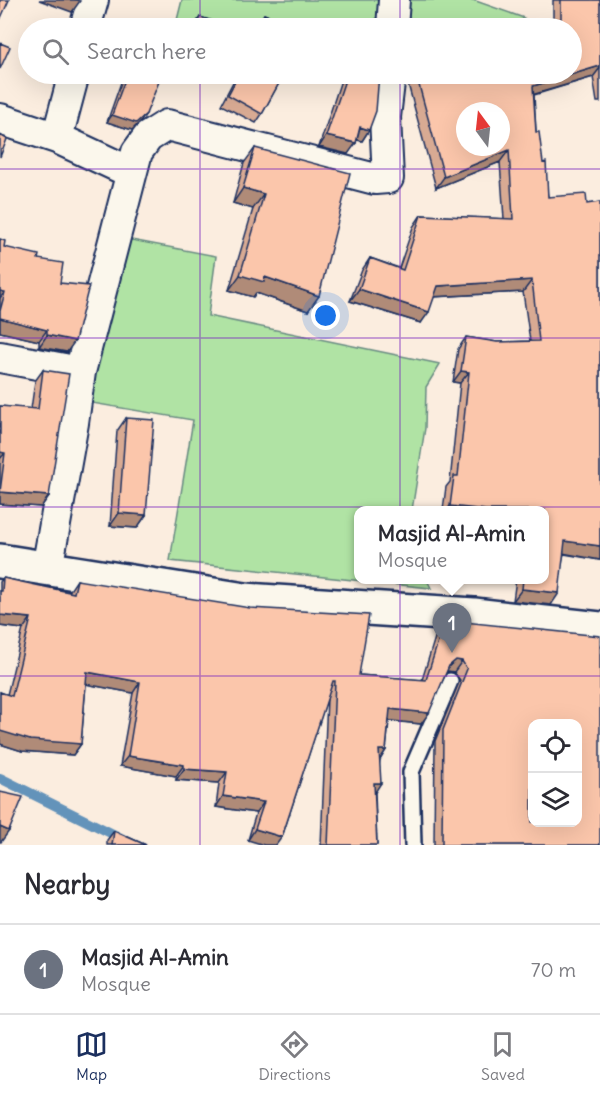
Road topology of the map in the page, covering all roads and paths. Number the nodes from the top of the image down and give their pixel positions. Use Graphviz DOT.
graph roads {
  1 [pos="93,0"];
  2 [pos="394,0"];
  3 [pos="88,18"];
  4 [pos="393,18"];
  5 [pos="71,84"];
  6 [pos="389,84"];
  7 [pos="0,119"];
  8 [pos="57,138"];
  9 [pos="130,172"];
  10 [pos="0,357"];
  11 [pos="80,372"];
  12 [pos="0,561"];
  13 [pos="47,569"];
  14 [pos="600,629"];
  15 [pos="450,681"];
  16 [pos="413,845"];
  1 -- 3 [label="street"];
  2 -- 4 [label="street"];
  5 -- 8 [label="street"];
  6 -- 9 [label="street"];
  7 -- 8 [label="street"];
  8 -- 9 [label="street"];
  9 -- 11 [label="street"];
  10 -- 11 [label="street"];
  11 -- 13 [label="street"];
  12 -- 13 [label="street"];
  13 -- 14 [label="street"];
  15 -- 16 [label="lane"];
}
